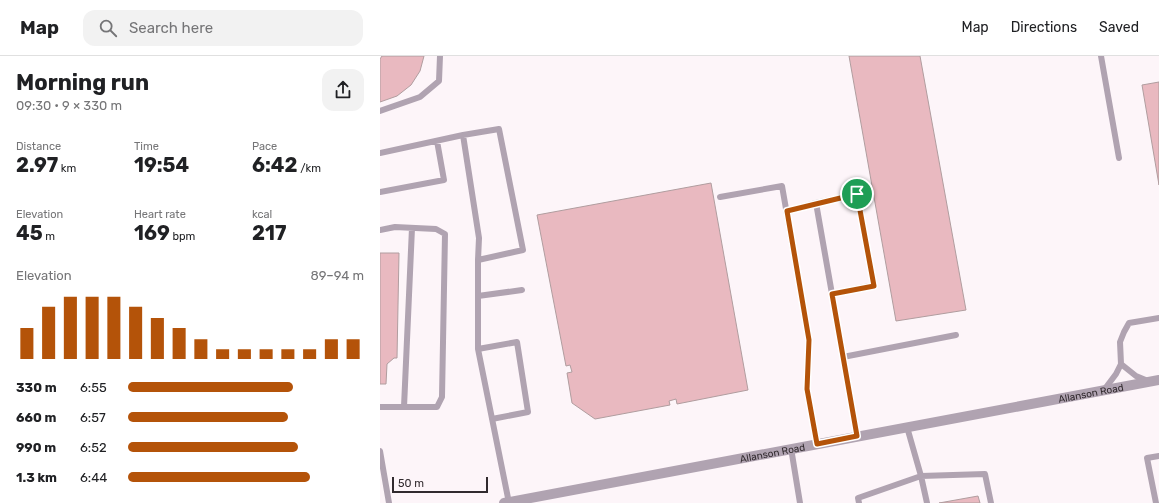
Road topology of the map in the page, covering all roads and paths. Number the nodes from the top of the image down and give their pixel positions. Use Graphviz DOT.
graph roads {
  1 [pos="440,56"];
  2 [pos="1101,56"];
  3 [pos="380,111"];
  4 [pos="463,135"];
  5 [pos="437,141"];
  6 [pos="380,153"];
  7 [pos="1119,158"];
  8 [pos="380,192"];
  9 [pos="720,198"];
  10 [pos="816,204"];
  11 [pos="787,211"];
  12 [pos="412,228"];
  13 [pos="380,230"];
  14 [pos="478,260"];
  15 [pos="522,290"];
  16 [pos="832,294"];
  17 [pos="478,296"];
  18 [pos="1159,318"];
  19 [pos="956,335"];
  20 [pos="478,349"];
  21 [pos="843,357"];
  22 [pos="1121,364"];
  23 [pos="1154,380"];
  24 [pos="1104,390"];
  25 [pos="380,407"];
  26 [pos="404,407"];
  27 [pos="492,419"];
  28 [pos="907,427"];
  29 [pos="857,436"];
  30 [pos="817,444"];
  31 [pos="791,448"];
  32 [pos="380,451"];
  33 [pos="1159,456"];
  34 [pos="922,476"];
  35 [pos="389,503"];
  36 [pos="507,503"];
  37 [pos="800,503"];
  38 [pos="859,503"];
  39 [pos="927,503"];
  40 [pos="991,503"];
  41 [pos="1156,503"];
  1 -- 3 [label="lane"];
  2 -- 7 [label="lane"];
  4 -- 5 [label="lane"];
  4 -- 14 [label="lane"];
  4 -- 14 [label="lane"];
  5 -- 6 [label="lane"];
  5 -- 8 [label="lane"];
  9 -- 11 [label="lane"];
  10 -- 11 [label="lane"];
  10 -- 16 [label="lane"];
  10 -- 16 [label="lane"];
  11 -- 30 [label="lane"];
  12 -- 13 [label="lane"];
  12 -- 26 [label="lane"];
  12 -- 26 [label="lane"];
  14 -- 17 [label="lane"];
  15 -- 17 [label="lane"];
  16 -- 21 [label="lane"];
  17 -- 20 [label="lane"];
  18 -- 22 [label="lane"];
  19 -- 21 [label="lane"];
  20 -- 27 [label="lane"];
  20 -- 27 [label="lane"];
  21 -- 29 [label="lane"];
  22 -- 23 [label="lane"];
  22 -- 24 [label="lane"];
  23 -- 24 [label="street, Allanson Road"];
  24 -- 28 [label="street, Allanson Road"];
  25 -- 26 [label="lane"];
  27 -- 36 [label="lane"];
  28 -- 29 [label="street, Allanson Road"];
  28 -- 34 [label="lane"];
  29 -- 30 [label="street, Allanson Road"];
  30 -- 31 [label="street, Allanson Road"];
  31 -- 36 [label="street, Allanson Road"];
  31 -- 37 [label="lane"];
  32 -- 35 [label="lane"];
  33 -- 41 [label="lane"];
  34 -- 38 [label="lane"];
  34 -- 39 [label="lane"];
  34 -- 40 [label="lane"];
}
